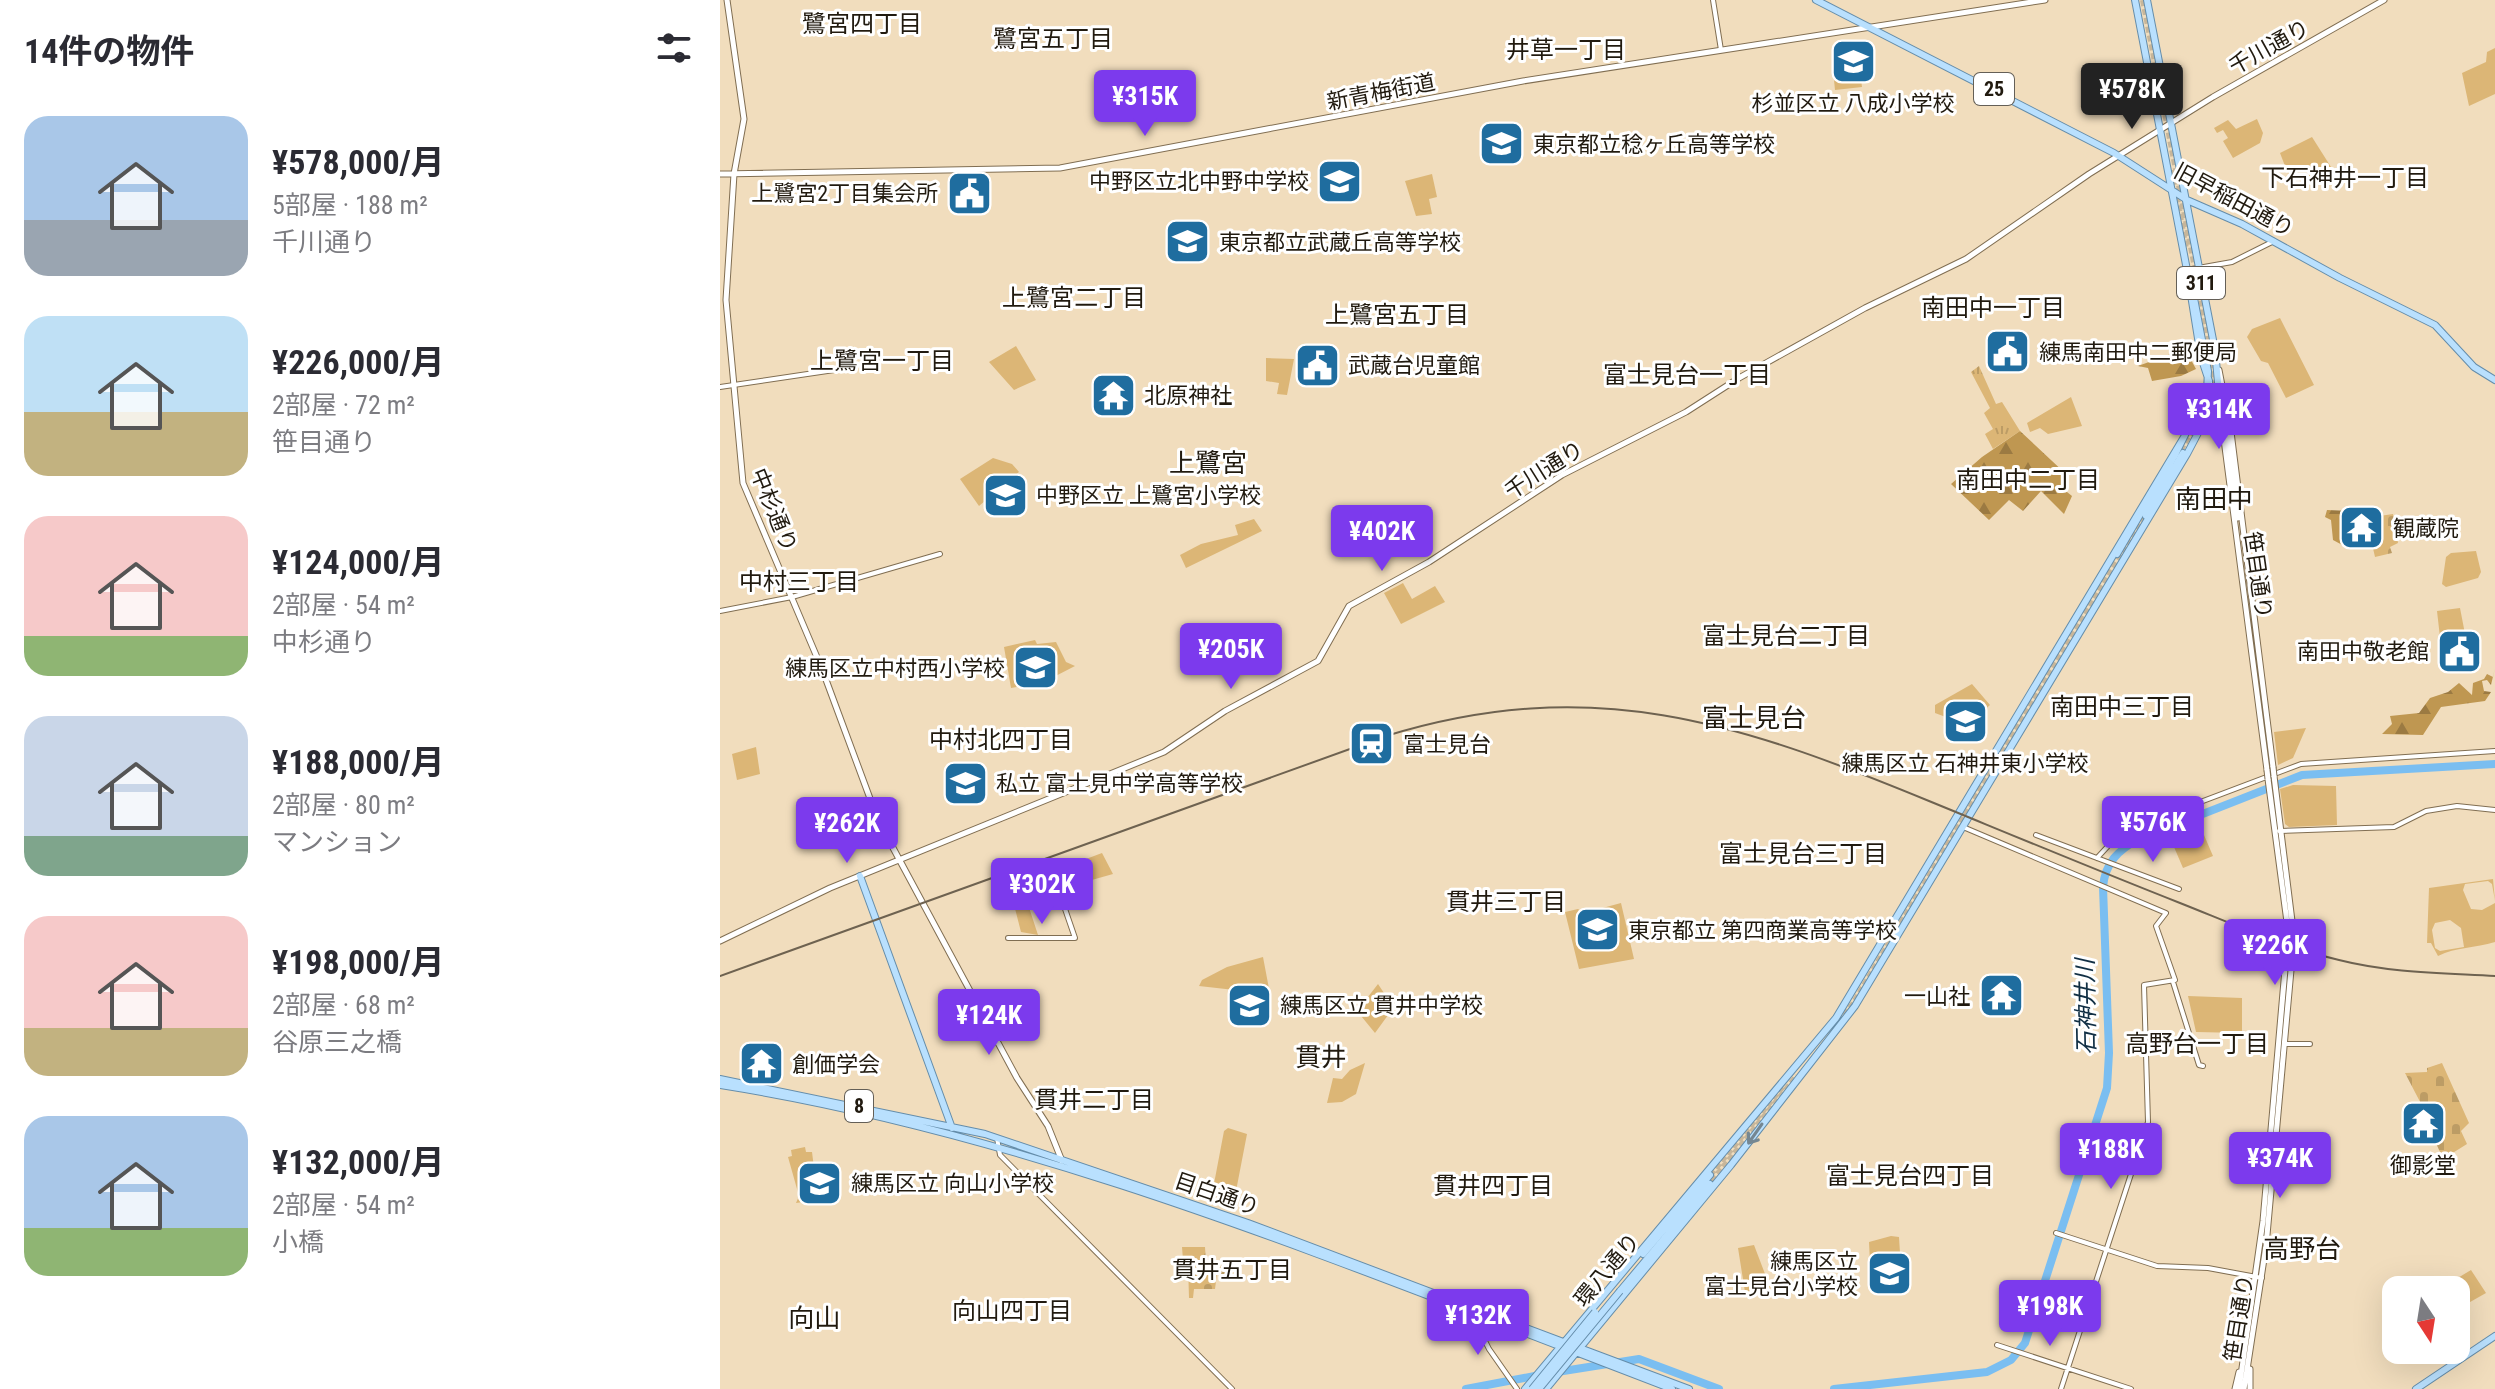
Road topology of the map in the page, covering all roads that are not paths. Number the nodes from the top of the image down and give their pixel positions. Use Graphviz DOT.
graph roads {
  1 [pos="727,0"];
  2 [pos="1713,0"];
  3 [pos="1816,0"];
  4 [pos="2045,0"];
  5 [pos="2384,0"];
  6 [pos="2147,1"];
  7 [pos="2135,3"];
  8 [pos="1867,27"];
  9 [pos="1721,50"];
  10 [pos="2166,103"];
  11 [pos="2155,107"];
  12 [pos="2171,124"];
  13 [pos="2160,131"];
  14 [pos="2176,147"];
  15 [pos="2164,151"];
  16 [pos="2119,156"];
  17 [pos="720,174"];
  18 [pos="734,174"];
  19 [pos="2170,188"];
  20 [pos="2187,200"];
  21 [pos="2190,222"];
  22 [pos="2178,224"];
  23 [pos="2193,235"];
  24 [pos="2181,238"];
  25 [pos="2274,241"];
  26 [pos="2199,269"];
  27 [pos="2187,270"];
  28 [pos="2192,284"];
  29 [pos="2218,365"];
  30 [pos="841,369"];
  31 [pos="2495,380"];
  32 [pos="2209,381"];
  33 [pos="731,386"];
  34 [pos="720,387"];
  35 [pos="2216,399"];
  36 [pos="2224,408"];
  37 [pos="2205,419"];
  38 [pos="2222,424"];
  39 [pos="2184,437"];
  40 [pos="2187,447"];
  41 [pos="2242,534"];
  42 [pos="2133,544"];
  43 [pos="940,554"];
  44 [pos="2117,554"];
  45 [pos="792,597"];
  46 [pos="720,611"];
  47 [pos="2495,751"];
  48 [pos="2270,768"];
  49 [pos="2495,810"];
  50 [pos="1963,827"];
  51 [pos="2278,831"];
  52 [pos="2036,835"];
  53 [pos="2097,858"];
  54 [pos="899,860"];
  55 [pos="1053,866"];
  56 [pos="860,876"];
  57 [pos="2179,889"];
  58 [pos="1008,938"];
  59 [pos="2230,940"];
  60 [pos="720,941"];
  61 [pos="2289,959"];
  62 [pos="2173,982"];
  63 [pos="2282,1044"];
  64 [pos="2310,1044"];
  65 [pos="2203,1066"];
  66 [pos="720,1082"];
  67 [pos="952,1129"];
  68 [pos="996,1142"];
  69 [pos="1063,1161"];
  70 [pos="1711,1178"];
  71 [pos="2056,1233"];
  72 [pos="1660,1238"];
  73 [pos="1647,1247"];
  74 [pos="2106,1249"];
  75 [pos="1640,1258"];
  76 [pos="1632,1261"];
  77 [pos="1638,1273"];
  78 [pos="2259,1277"];
  79 [pos="1469,1309"];
  80 [pos="1592,1333"];
  81 [pos="2495,1336"];
  82 [pos="1541,1339"];
  83 [pos="1563,1345"];
  84 [pos="1997,1345"];
  85 [pos="1578,1350"];
  86 [pos="1596,1356"];
  87 [pos="1550,1361"];
  88 [pos="2068,1368"];
  89 [pos="2428,1380"];
  90 [pos="1516,1386"];
  91 [pos="1529,1388"];
  92 [pos="2433,1388"];
  93 [pos="1232,1389"];
  94 [pos="1539,1389"];
  95 [pos="1546,1389"];
  96 [pos="1672,1389"];
  97 [pos="1689,1389"];
  98 [pos="2061,1389"];
  99 [pos="2131,1389"];
  100 [pos="2242,1389"];
  101 [pos="2416,1389"];
  1 -- 18 [label="main road, 中杉通り"];
  2 -- 9 [label="street"];
  3 -- 8 [label="main road, 旧早稲田通り / 25"];
  4 -- 8 [label="main road, 新青梅街道"];
  5 -- 12 [label="main road, 千川通り"];
  6 -- 7 [label="main road"];
  6 -- 10 [label="main road, 311"];
  7 -- 11 [label="main road, 311"];
  8 -- 9 [label="main road, 新青梅街道"];
  8 -- 16 [label="main road, 旧早稲田通り / 25"];
  9 -- 18 [label="main road, 新青梅街道"];
  10 -- 11 [label="main road"];
  10 -- 12 [label="main road, 311"];
  11 -- 13 [label="main road, 311"];
  12 -- 13 [label="main road, 千川通り"];
  12 -- 14 [label="main road, 311"];
  13 -- 15 [label="main road, 311"];
  13 -- 16 [label="main road, 千川通り"];
  14 -- 15 [label="main road"];
  14 -- 20 [label="main road, 311"];
  15 -- 19 [label="main road, 311"];
  16 -- 19 [label="main road, 旧早稲田通り / 25"];
  16 -- 54 [label="main road, 千川通り"];
  17 -- 18 [label="main road, 新青梅街道"];
  18 -- 33 [label="main road, 中杉通り"];
  19 -- 20 [label="main road, 旧早稲田通り / 25"];
  19 -- 22 [label="main road, 311"];
  20 -- 21 [label="main road, 311"];
  20 -- 25 [label="main road, 旧早稲田通り / 25"];
  21 -- 22 [label="main road"];
  21 -- 23 [label="main road, 311"];
  22 -- 24 [label="main road, 311"];
  23 -- 24 [label="main road"];
  23 -- 26 [label="main road, 311"];
  24 -- 27 [label="main road, 311"];
  25 -- 26 [label="street"];
  25 -- 31 [label="main road, 旧早稲田通り / 25"];
  26 -- 27 [label="street"];
  26 -- 29 [label="main road, 311"];
  27 -- 32 [label="main road, 311"];
  28 -- 32 [label="main road, 311"];
  29 -- 35 [label="main road, 311"];
  29 -- 41 [label="main road, 笹目通り"];
  30 -- 33 [label="street"];
  32 -- 35 [label="main road, 笹目通り"];
  32 -- 39 [label="main road"];
  33 -- 34 [label="street"];
  33 -- 45 [label="main road, 中杉通り"];
  35 -- 37 [label="main road, 311"];
  35 -- 38 [label="main road, 笹目通り"];
  36 -- 41 [label="main road, 笹目通り"];
  37 -- 38 [label="main road"];
  37 -- 42 [label="main road, 311"];
  38 -- 48 [label="main road, 笹目通り"];
  39 -- 44 [label="main road"];
  39 -- 72 [label="main road"];
  40 -- 42 [label="main road, 311"];
  41 -- 48 [label="main road, 笹目通り"];
  42 -- 50 [label="main road, 311"];
  43 -- 45 [label="street"];
  45 -- 46 [label="street"];
  45 -- 54 [label="main road, 中杉通り"];
  47 -- 53 [label="street"];
  48 -- 51 [label="main road, 笹目通り, bridge"];
  49 -- 51 [label="street"];
  50 -- 62 [label="street"];
  50 -- 72 [label="main road, one-way"];
  51 -- 61 [label="main road, 笹目通り"];
  52 -- 53 [label="street"];
  53 -- 57 [label="street"];
  54 -- 56 [label="main road, 千川通り"];
  54 -- 69 [label="main road, 中杉通り"];
  55 -- 58 [label="street"];
  56 -- 60 [label="main road, 千川通り"];
  56 -- 67 [label="main road"];
  59 -- 61 [label="street"];
  61 -- 63 [label="main road, 笹目通り"];
  62 -- 65 [label="street"];
  62 -- 74 [label="street"];
  63 -- 64 [label="street"];
  63 -- 78 [label="main road, 笹目通り"];
  66 -- 67 [label="main road, 目白通り / 8"];
  67 -- 68 [label="main road, 目白通り / 8"];
  68 -- 69 [label="main road, 目白通り / 8"];
  68 -- 79 [label="main road, 目白通り / 8"];
  68 -- 93 [label="street"];
  69 -- 79 [label="main road, 目白通り / 8"];
  70 -- 72 [label="main road, 環八通り"];
  71 -- 74 [label="street"];
  72 -- 73 [label="main road"];
  72 -- 75 [label="main road, 環八通り"];
  72 -- 76 [label="main road"];
  72 -- 77 [label="main road, 環八通り"];
  72 -- 77 [label="main road"];
  73 -- 75 [label="main road"];
  73 -- 76 [label="main road"];
  74 -- 78 [label="street"];
  74 -- 88 [label="street"];
  75 -- 91 [label="main road, 環八通り, bridge"];
  76 -- 83 [label="main road"];
  77 -- 80 [label="main road"];
  77 -- 94 [label="main road, 環八通り, bridge"];
  78 -- 100 [label="main road, 笹目通り"];
  79 -- 82 [label="main road, 目白通り / 8"];
  79 -- 83 [label="main road, 目白通り / 8"];
  79 -- 90 [label="street"];
  80 -- 85 [label="main road"];
  80 -- 86 [label="main road"];
  81 -- 89 [label="main road"];
  82 -- 83 [label="main road, 目白通り / 8"];
  82 -- 87 [label="main road"];
  83 -- 85 [label="main road, 目白通り / 8"];
  83 -- 87 [label="main road"];
  84 -- 88 [label="street"];
  85 -- 86 [label="main road, 目白通り / 8"];
  85 -- 95 [label="main road, bridge"];
  86 -- 96 [label="main road, 目白通り / 8"];
  86 -- 97 [label="main road, 目白通り / 8"];
  87 -- 91 [label="main road, bridge"];
  88 -- 98 [label="street"];
  88 -- 99 [label="street"];
  89 -- 92 [label="street"];
  89 -- 101 [label="main road"];
}
